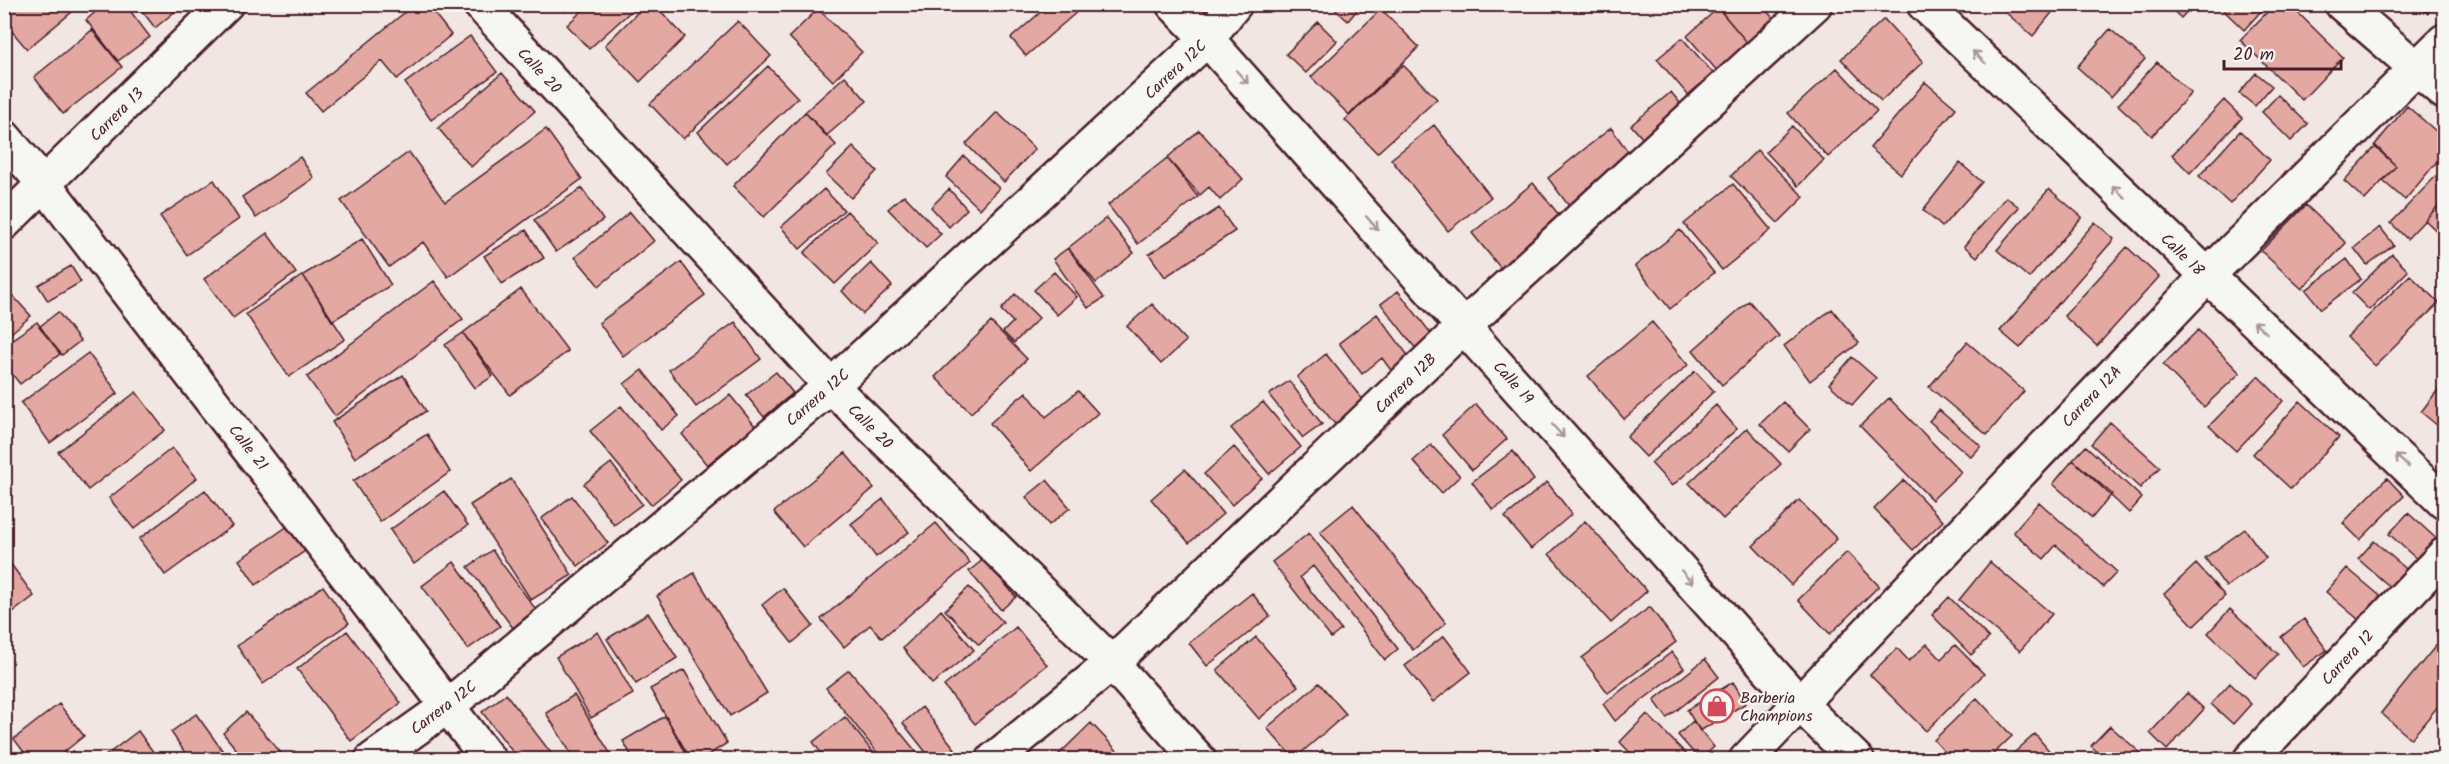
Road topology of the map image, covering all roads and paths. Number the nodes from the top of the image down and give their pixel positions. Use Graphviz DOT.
graph roads {
  1 [pos="226,4"];
  2 [pos="480,4"];
  3 [pos="1173,4"];
  4 [pos="1235,4"];
  5 [pos="1815,4"];
  6 [pos="1924,4"];
  7 [pos="2343,4"];
  8 [pos="1208,39"];
  9 [pos="2445,41"];
  10 [pos="2418,69"];
  11 [pos="2445,92"];
  12 [pos="4,137"];
  13 [pos="45,185"];
  14 [pos="4,223"];
  15 [pos="2206,276"];
  16 [pos="1464,326"];
  17 [pos="831,386"];
  18 [pos="2445,502"];
  19 [pos="2445,555"];
  20 [pos="1112,663"];
  21 [pos="1798,702"];
  22 [pos="449,705"];
  23 [pos="372,759"];
  24 [pos="489,759"];
  25 [pos="993,759"];
  26 [pos="1199,759"];
  27 [pos="1746,759"];
  28 [pos="1857,759"];
  29 [pos="2250,759"];
  1 -- 13 [label="street, Carrera 13"];
  2 -- 17 [label="street, Calle 20"];
  3 -- 8 [label="street, Calle 19"];
  4 -- 8 [label="street, Carrera 12C"];
  5 -- 16 [label="street, Carrera 12B"];
  15 -- 6 [label="street, Calle 18, one-way"];
  7 -- 10 [label="street"];
  8 -- 16 [label="street, Calle 19, one-way"];
  8 -- 17 [label="street, Carrera 12C"];
  9 -- 10 [label="street, Carrera 12A"];
  10 -- 11 [label="street"];
  10 -- 15 [label="street, Carrera 12A"];
  12 -- 13 [label="street, Calle 21"];
  13 -- 14 [label="street, Carrera 13"];
  13 -- 22 [label="street, Calle 21"];
  18 -- 15 [label="street, Calle 18, one-way"];
  15 -- 21 [label="street, Carrera 12A"];
  16 -- 20 [label="street, Carrera 12B"];
  16 -- 21 [label="street, Calle 19, one-way"];
  17 -- 20 [label="street, Calle 20"];
  17 -- 22 [label="street, Carrera 12C"];
  19 -- 29 [label="street, Carrera 12"];
  20 -- 25 [label="street, Carrera 12B"];
  20 -- 26 [label="street, Calle 20"];
  21 -- 27 [label="street, Carrera 12A"];
  21 -- 28 [label="street, Calle 19"];
  22 -- 23 [label="street, Carrera 12C"];
  22 -- 24 [label="street, Calle 21"];
}
